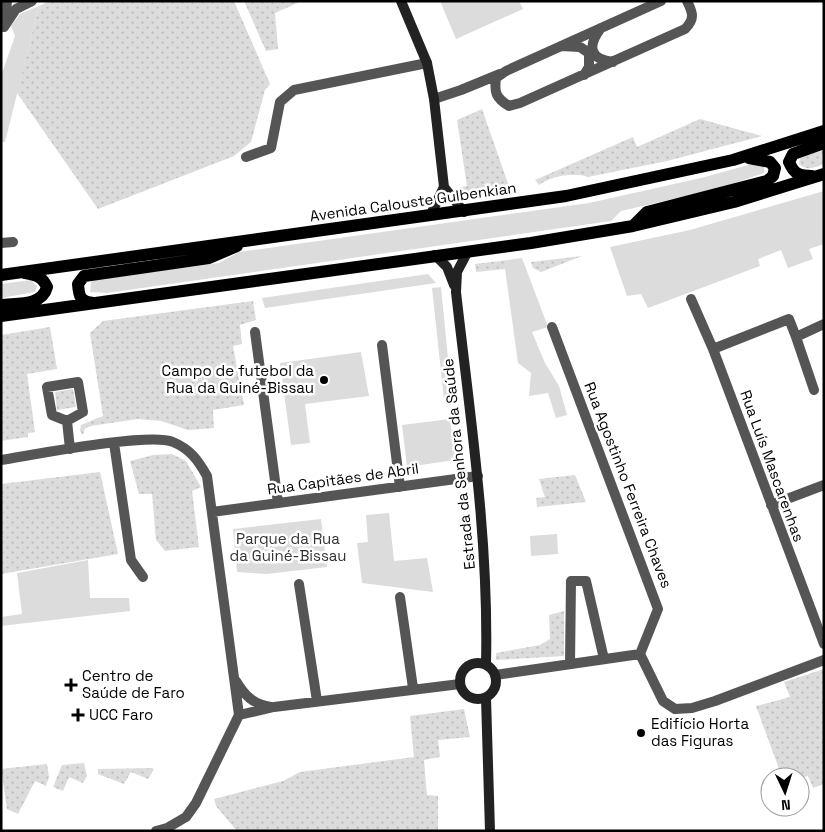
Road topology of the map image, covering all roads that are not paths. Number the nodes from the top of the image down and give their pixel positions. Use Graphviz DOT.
graph roads {
  1 [pos="7,1"];
  2 [pos="16,1"];
  3 [pos="32,1"];
  4 [pos="401,1"];
  5 [pos="661,1"];
  6 [pos="686,3"];
  7 [pos="601,27"];
  8 [pos="2,30"];
  9 [pos="558,46"];
  10 [pos="427,62"];
  11 [pos="613,62"];
  12 [pos="506,71"];
  13 [pos="584,75"];
  14 [pos="434,99"];
  15 [pos="824,130"];
  16 [pos="824,143"];
  17 [pos="246,158"];
  18 [pos="734,160"];
  19 [pos="821,175"];
  20 [pos="444,187"];
  21 [pos="464,212"];
  22 [pos="430,216"];
  23 [pos="633,226"];
  24 [pos="250,240"];
  25 [pos="13,242"];
  26 [pos="1,243"];
  27 [pos="468,251"];
  28 [pos="435,256"];
  29 [pos="19,272"];
  30 [pos="1,275"];
  31 [pos="456,292"];
  32 [pos="691,299"];
  33 [pos="93,303"];
  34 [pos="1,305"];
  35 [pos="1,316"];
  36 [pos="824,324"];
  37 [pos="552,327"];
  38 [pos="254,332"];
  39 [pos="796,337"];
  40 [pos="382,345"];
  41 [pos="713,349"];
  42 [pos="814,390"];
  43 [pos="67,420"];
  44 [pos="114,443"];
  45 [pos="70,449"];
  46 [pos="1,460"];
  47 [pos="478,476"];
  48 [pos="824,485"];
  49 [pos="400,487"];
  50 [pos="278,503"];
  51 [pos="770,506"];
  52 [pos="212,512"];
  53 [pos="143,577"];
  54 [pos="299,584"];
  55 [pos="400,597"];
  56 [pos="824,644"];
  57 [pos="640,654"];
  58 [pos="604,659"];
  59 [pos="824,660"];
  60 [pos="486,664"];
  61 [pos="570,664"];
  62 [pos="495,675"];
  63 [pos="233,676"];
  64 [pos="460,684"];
  65 [pos="413,688"];
  66 [pos="486,698"];
  67 [pos="317,701"];
  68 [pos="274,707"];
  69 [pos="239,715"];
  70 [pos="186,817"];
  71 [pos="163,830"];
  72 [pos="181,831"];
  73 [pos="490,831"];
  1 -- 8 [label="street"];
  2 -- 3 [label="street"];
  3 -- 8 [label="street"];
  4 -- 10 [label="street"];
  5 -- 7 [label="street"];
  6 -- 11 [label="street"];
  7 -- 9 [label="street"];
  7 -- 11 [label="street"];
  9 -- 12 [label="street"];
  9 -- 13 [label="street"];
  10 -- 14 [label="street"];
  10 -- 17 [label="street"];
  11 -- 13 [label="street"];
  12 -- 13 [label="street"];
  12 -- 14 [label="street"];
  14 -- 20 [label="street"];
  15 -- 18 [label="main road, Avenida Calouste Gulbenkian"];
  16 -- 19 [label="main road"];
  18 -- 21 [label="main road, Avenida Calouste Gulbenkian"];
  18 -- 23 [label="main road"];
  19 -- 23 [label="main road"];
  20 -- 21 [label="street"];
  20 -- 22 [label="street"];
  21 -- 22 [label="main road, Avenida Calouste Gulbenkian"];
  22 -- 24 [label="main road, Avenida Calouste Gulbenkian"];
  23 -- 27 [label="main road"];
  24 -- 29 [label="main road, Avenida Calouste Gulbenkian"];
  24 -- 33 [label="main road"];
  25 -- 26 [label="street"];
  27 -- 28 [label="main road"];
  27 -- 31 [label="street"];
  28 -- 31 [label="street"];
  28 -- 33 [label="main road"];
  29 -- 30 [label="main road, Avenida Calouste Gulbenkian"];
  29 -- 34 [label="main road"];
  31 -- 47 [label="street, Estrada da Senhora da Saúde"];
  32 -- 41 [label="street, Rua Luís Mascarenhas"];
  33 -- 35 [label="main road"];
  36 -- 39 [label="street"];
  37 -- 57 [label="street, Rua Agostinho Ferreira Chaves"];
  38 -- 50 [label="street"];
  39 -- 41 [label="street"];
  39 -- 42 [label="street"];
  40 -- 49 [label="street"];
  41 -- 51 [label="street, Rua Luís Mascarenhas"];
  43 -- 45 [label="street"];
  44 -- 45 [label="street"];
  44 -- 52 [label="street"];
  44 -- 53 [label="street"];
  45 -- 46 [label="street"];
  47 -- 49 [label="street, Rua Capitães de Abril"];
  47 -- 60 [label="street, Estrada da Senhora da Saúde"];
  48 -- 51 [label="street"];
  49 -- 50 [label="street, Rua Capitães de Abril"];
  50 -- 52 [label="street, Rua Capitães de Abril"];
  51 -- 56 [label="street, Rua Luís Mascarenhas"];
  52 -- 63 [label="street"];
  54 -- 67 [label="street"];
  55 -- 65 [label="street"];
  57 -- 58 [label="street"];
  57 -- 59 [label="street"];
  58 -- 61 [label="street"];
  58 -- 61 [label="street"];
  60 -- 62 [label="street"];
  60 -- 64 [label="street"];
  61 -- 62 [label="street"];
  62 -- 66 [label="street"];
  63 -- 68 [label="street"];
  63 -- 69 [label="street"];
  64 -- 65 [label="street"];
  64 -- 66 [label="street"];
  65 -- 67 [label="street"];
  66 -- 73 [label="street"];
  67 -- 68 [label="street"];
  68 -- 69 [label="street"];
  69 -- 70 [label="street"];
  70 -- 71 [label="street"];
  70 -- 72 [label="street"];
}
